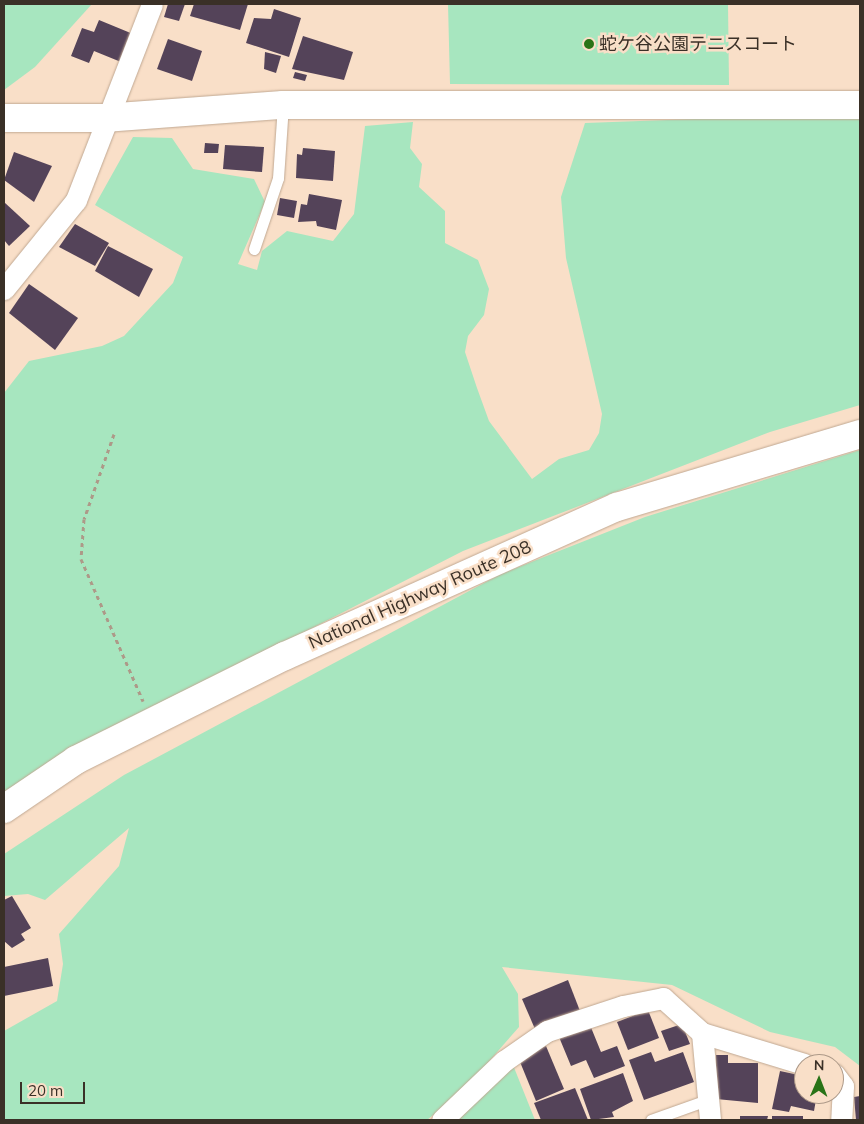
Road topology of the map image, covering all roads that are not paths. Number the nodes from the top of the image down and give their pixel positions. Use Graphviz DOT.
graph roads {
  1 [pos="152,4"];
  2 [pos="283,105"];
  3 [pos="860,105"];
  4 [pos="4,118"];
  5 [pos="104,118"];
  6 [pos="254,249"];
  7 [pos="6,280"];
  8 [pos="860,434"];
  9 [pos="4,809"];
  10 [pos="702,1032"];
  11 [pos="794,1061"];
  12 [pos="842,1104"];
  13 [pos="708,1110"];
  14 [pos="442,1120"];
  15 [pos="651,1120"];
  16 [pos="841,1120"];
  1 -- 5 [label="street"];
  2 -- 3 [label="main road"];
  2 -- 5 [label="main road"];
  2 -- 6 [label="lane"];
  4 -- 5 [label="main road"];
  5 -- 7 [label="street"];
  8 -- 9 [label="main road, National Highway Route 208"];
  10 -- 11 [label="street"];
  10 -- 13 [label="street"];
  10 -- 14 [label="street"];
  12 -- 16 [label="street"];
  13 -- 15 [label="lane"];
}
